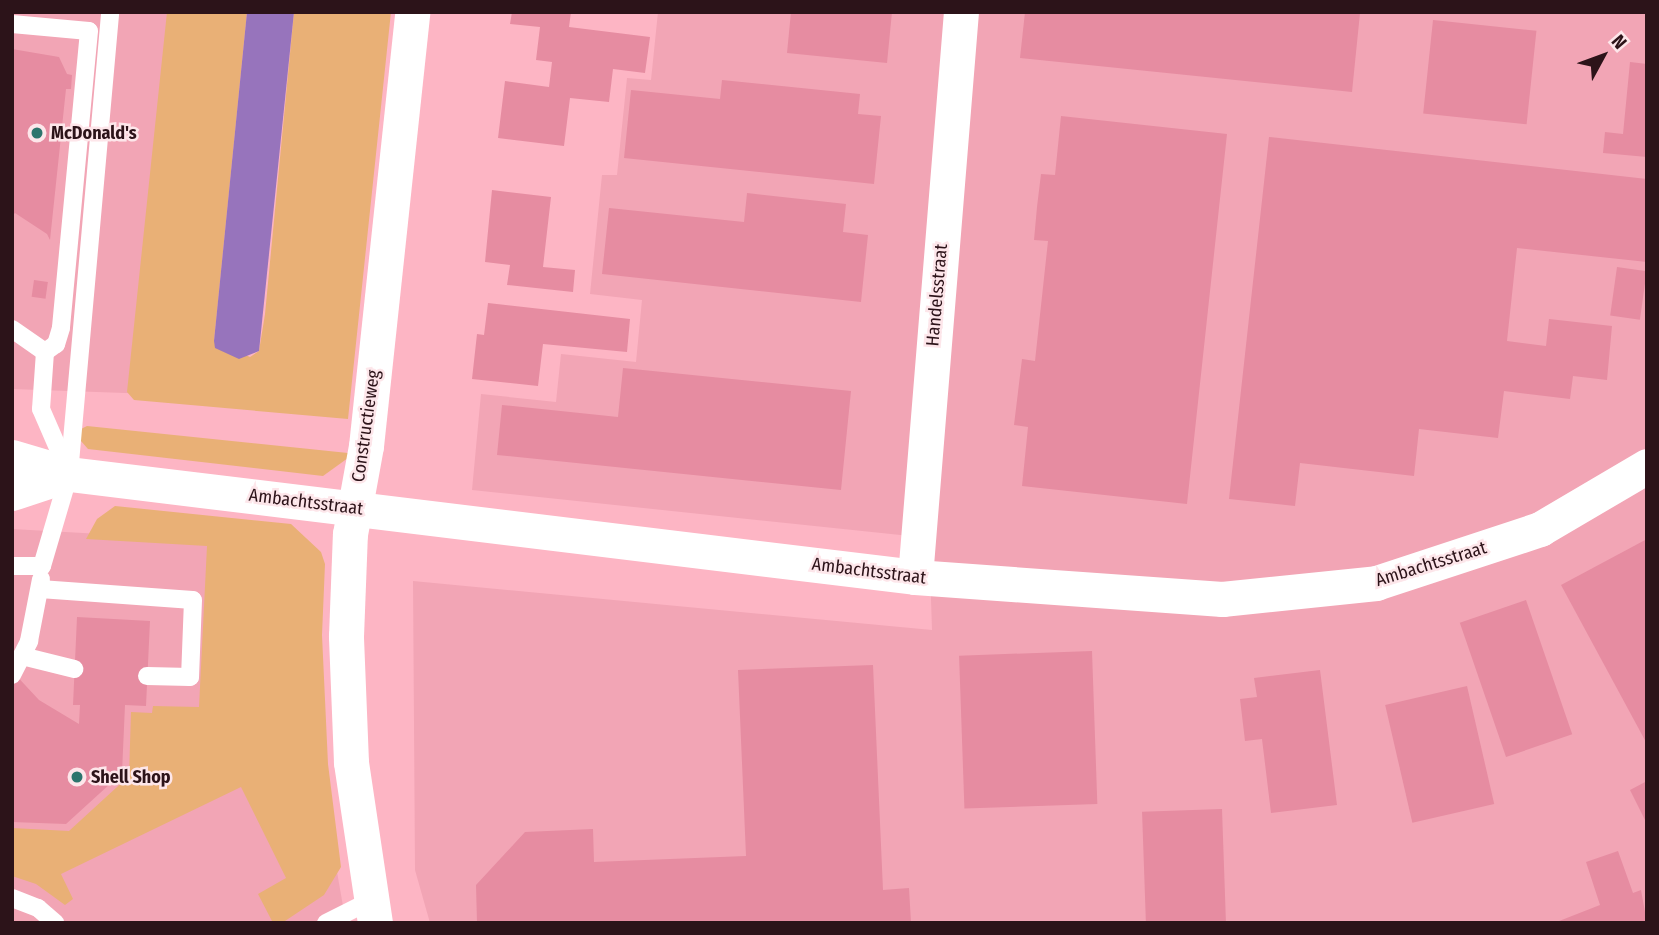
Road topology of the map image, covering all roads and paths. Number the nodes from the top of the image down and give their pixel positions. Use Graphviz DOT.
graph roads {
  1 [pos="110,12"];
  2 [pos="412,12"];
  3 [pos="961,12"];
  4 [pos="12,24"];
  5 [pos="12,329"];
  6 [pos="45,352"];
  7 [pos="12,457"];
  8 [pos="1647,466"];
  9 [pos="69,474"];
  10 [pos="12,493"];
  11 [pos="353,507"];
  12 [pos="12,566"];
  13 [pos="43,566"];
  14 [pos="915,577"];
  15 [pos="40,589"];
  16 [pos="22,656"];
  17 [pos="74,669"];
  18 [pos="12,675"];
  19 [pos="147,676"];
  20 [pos="12,898"];
  21 [pos="372,912"];
  22 [pos="55,923"];
  23 [pos="326,923"];
  1 -- 9 [label="lane"];
  2 -- 11 [label="street, Constructieweg"];
  3 -- 14 [label="street, Handelsstraat"];
  4 -- 6 [label="lane"];
  5 -- 6 [label="lane"];
  6 -- 9 [label="lane"];
  7 -- 9 [label="street, Ambachtsstraat"];
  8 -- 14 [label="street, Ambachtsstraat"];
  9 -- 10 [label="street, Ambachtsstraat"];
  9 -- 11 [label="street, Ambachtsstraat"];
  9 -- 13 [label="lane"];
  11 -- 14 [label="street, Ambachtsstraat"];
  11 -- 21 [label="street, Constructieweg"];
  12 -- 13 [label="lane"];
  13 -- 15 [label="lane"];
  15 -- 16 [label="lane"];
  15 -- 19 [label="lane"];
  16 -- 17 [label="lane"];
  16 -- 18 [label="lane"];
  20 -- 22 [label="lane"];
  21 -- 23 [label="lane"];
}
